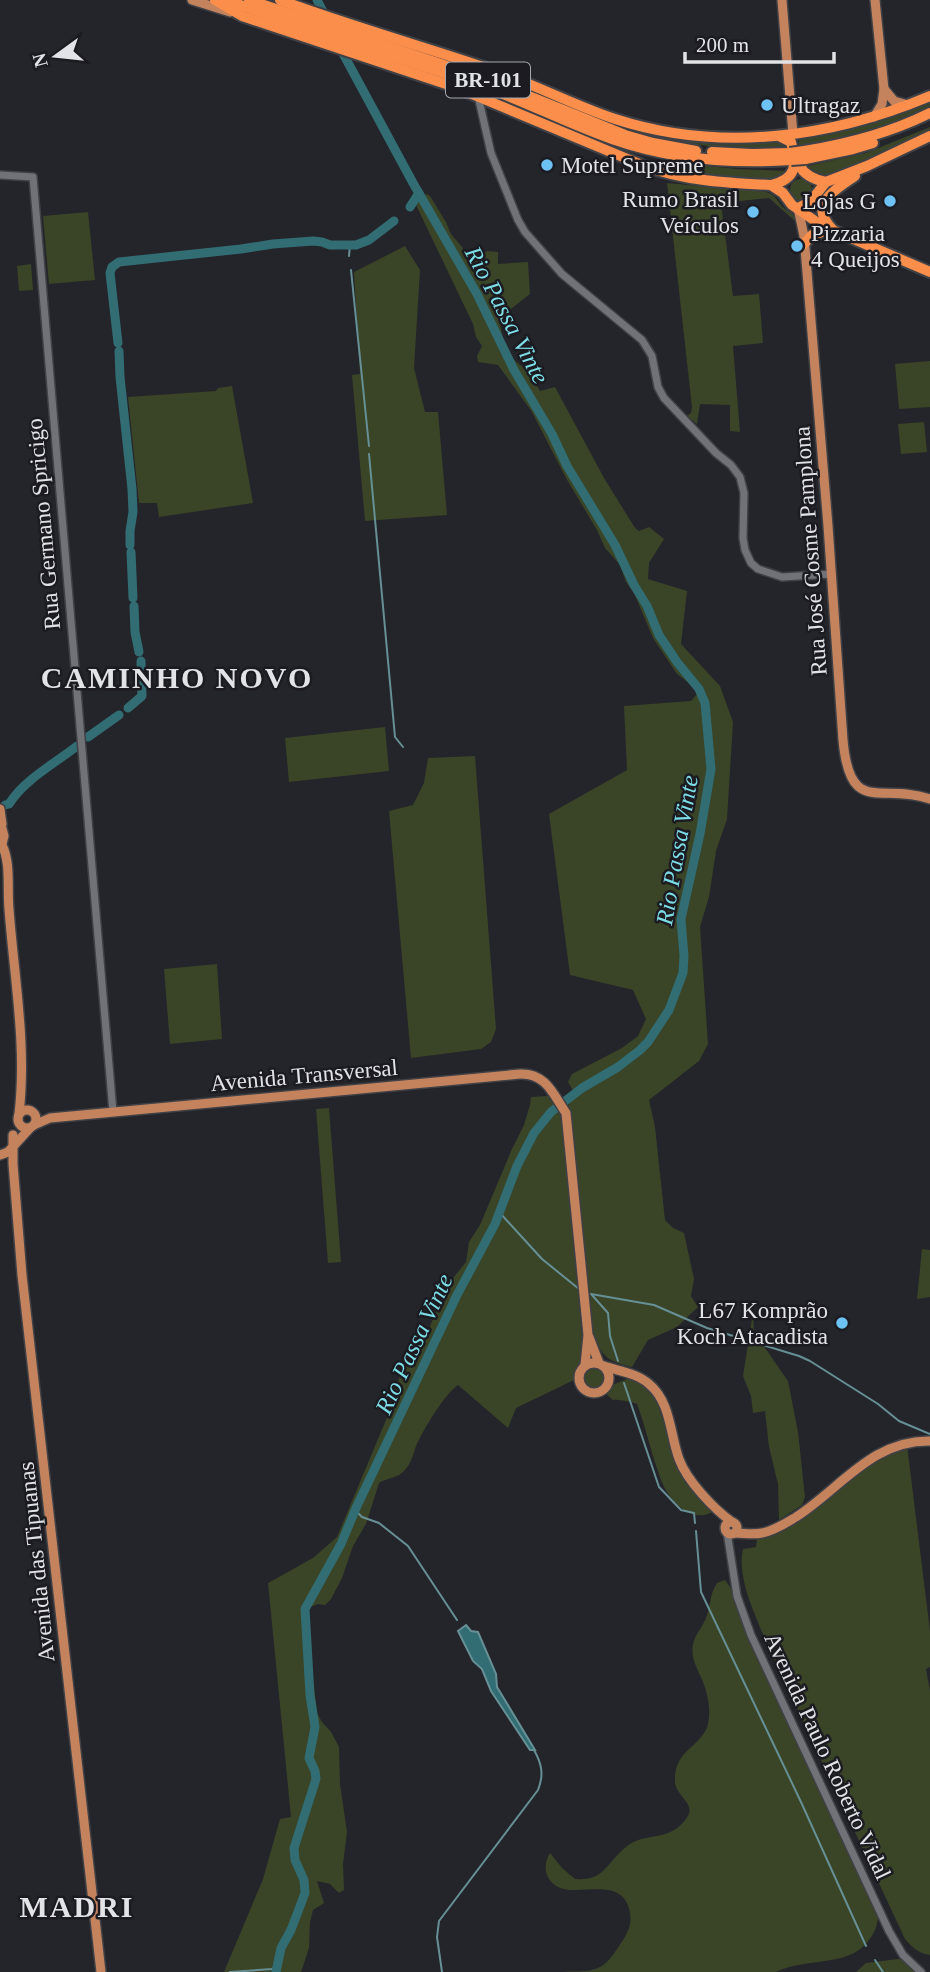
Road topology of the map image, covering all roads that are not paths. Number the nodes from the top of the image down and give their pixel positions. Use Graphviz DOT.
graph roads {
  1 [pos="191,0"];
  2 [pos="215,0"];
  3 [pos="227,0"];
  4 [pos="249,0"];
  5 [pos="281,0"];
  6 [pos="782,0"];
  7 [pos="875,0"];
  8 [pos="242,16"];
  9 [pos="347,28"];
  10 [pos="324,35"];
  11 [pos="884,89"];
  12 [pos="478,96"];
  13 [pos="930,96"];
  14 [pos="569,102"];
  15 [pos="909,105"];
  16 [pos="930,113"];
  17 [pos="874,117"];
  18 [pos="930,121"];
  19 [pos="807,132"];
  20 [pos="793,134"];
  21 [pos="625,135"];
  22 [pos="779,136"];
  23 [pos="930,136"];
  24 [pos="610,152"];
  25 [pos="798,157"];
  26 [pos="726,161"];
  27 [pos="867,166"];
  28 [pos="0,175"];
  29 [pos="826,182"];
  30 [pos="771,184"];
  31 [pos="786,198"];
  32 [pos="813,199"];
  33 [pos="798,208"];
  34 [pos="809,217"];
  35 [pos="832,230"];
  36 [pos="804,240"];
  37 [pos="930,272"];
  38 [pos="832,574"];
  39 [pos="930,799"];
  40 [pos="0,809"];
  41 [pos="1,822"];
  42 [pos="2,852"];
  43 [pos="22,1087"];
  44 [pos="32,1111"];
  45 [pos="113,1112"];
  46 [pos="18,1118"];
  47 [pos="50,1118"];
  48 [pos="32,1126"];
  49 [pos="13,1135"];
  50 [pos="12,1153"];
  51 [pos="0,1154"];
  52 [pos="588,1335"];
  53 [pos="585,1365"];
  54 [pos="601,1365"];
  55 [pos="631,1375"];
  56 [pos="608,1384"];
  57 [pos="930,1441"];
  58 [pos="731,1530"];
  59 [pos="101,1972"];
  60 [pos="921,1972"];
  1 -- 8 [label="main road"];
  2 -- 8 [label="highway"];
  3 -- 10 [label="highway, BR-101"];
  4 -- 10 [label="highway, BR-101"];
  5 -- 9 [label="highway"];
  6 -- 20 [label="main road"];
  7 -- 11 [label="main road"];
  8 -- 10 [label="highway"];
  9 -- 10 [label="highway, BR-101"];
  9 -- 14 [label="highway"];
  9 -- 21 [label="highway, BR-101"];
  10 -- 12 [label="highway"];
  10 -- 26 [label="highway, BR-101"];
  11 -- 15 [label="main road"];
  11 -- 17 [label="main road"];
  12 -- 24 [label="highway"];
  12 -- 38 [label="street"];
  13 -- 15 [label="highway"];
  14 -- 21 [label="highway"];
  14 -- 22 [label="highway"];
  15 -- 17 [label="highway"];
  16 -- 25 [label="highway, BR-101"];
  17 -- 19 [label="highway"];
  18 -- 25 [label="highway, BR-101"];
  19 -- 20 [label="highway"];
  19 -- 25 [label="highway"];
  20 -- 22 [label="highway"];
  21 -- 25 [label="highway, BR-101"];
  22 -- 30 [label="highway"];
  23 -- 27 [label="highway"];
  24 -- 26 [label="highway"];
  24 -- 30 [label="highway"];
  25 -- 26 [label="highway, BR-101"];
  25 -- 29 [label="highway"];
  25 -- 31 [label="highway"];
  27 -- 29 [label="highway"];
  27 -- 35 [label="highway"];
  28 -- 45 [label="street, Rua Germano Spricigo"];
  29 -- 32 [label="highway"];
  30 -- 31 [label="highway"];
  31 -- 33 [label="highway"];
  32 -- 33 [label="highway"];
  32 -- 34 [label="highway"];
  33 -- 34 [label="highway"];
  33 -- 36 [label="main road, Rua José Cosme Pamplona"];
  34 -- 35 [label="highway"];
  34 -- 36 [label="main road, Rua José Cosme Pamplona"];
  35 -- 36 [label="highway"];
  35 -- 37 [label="highway"];
  36 -- 38 [label="main road, Rua José Cosme Pamplona"];
  38 -- 39 [label="main road, Rua José Cosme Pamplona"];
  40 -- 41 [label="main road"];
  41 -- 42 [label="main road"];
  42 -- 43 [label="main road"];
  43 -- 44 [label="main road"];
  43 -- 46 [label="main road"];
  44 -- 46 [label="main road"];
  44 -- 47 [label="main road, Avenida Transversal"];
  44 -- 48 [label="main road"];
  45 -- 47 [label="main road, Avenida Transversal"];
  45 -- 52 [label="main road, Avenida Transversal"];
  46 -- 48 [label="main road"];
  46 -- 49 [label="main road"];
  47 -- 48 [label="main road, Avenida Transversal"];
  48 -- 50 [label="main road"];
  49 -- 50 [label="main road, Avenida das Tipuanas"];
  49 -- 51 [label="main road"];
  50 -- 51 [label="main road"];
  50 -- 59 [label="main road, Avenida das Tipuanas"];
  52 -- 53 [label="main road"];
  52 -- 54 [label="main road"];
  53 -- 54 [label="main road"];
  53 -- 56 [label="main road"];
  54 -- 55 [label="main road"];
  54 -- 56 [label="main road"];
  55 -- 56 [label="main road"];
  55 -- 58 [label="main road"];
  57 -- 58 [label="main road"];
  58 -- 60 [label="street, Avenida Paulo Roberto Vidal"];
}
